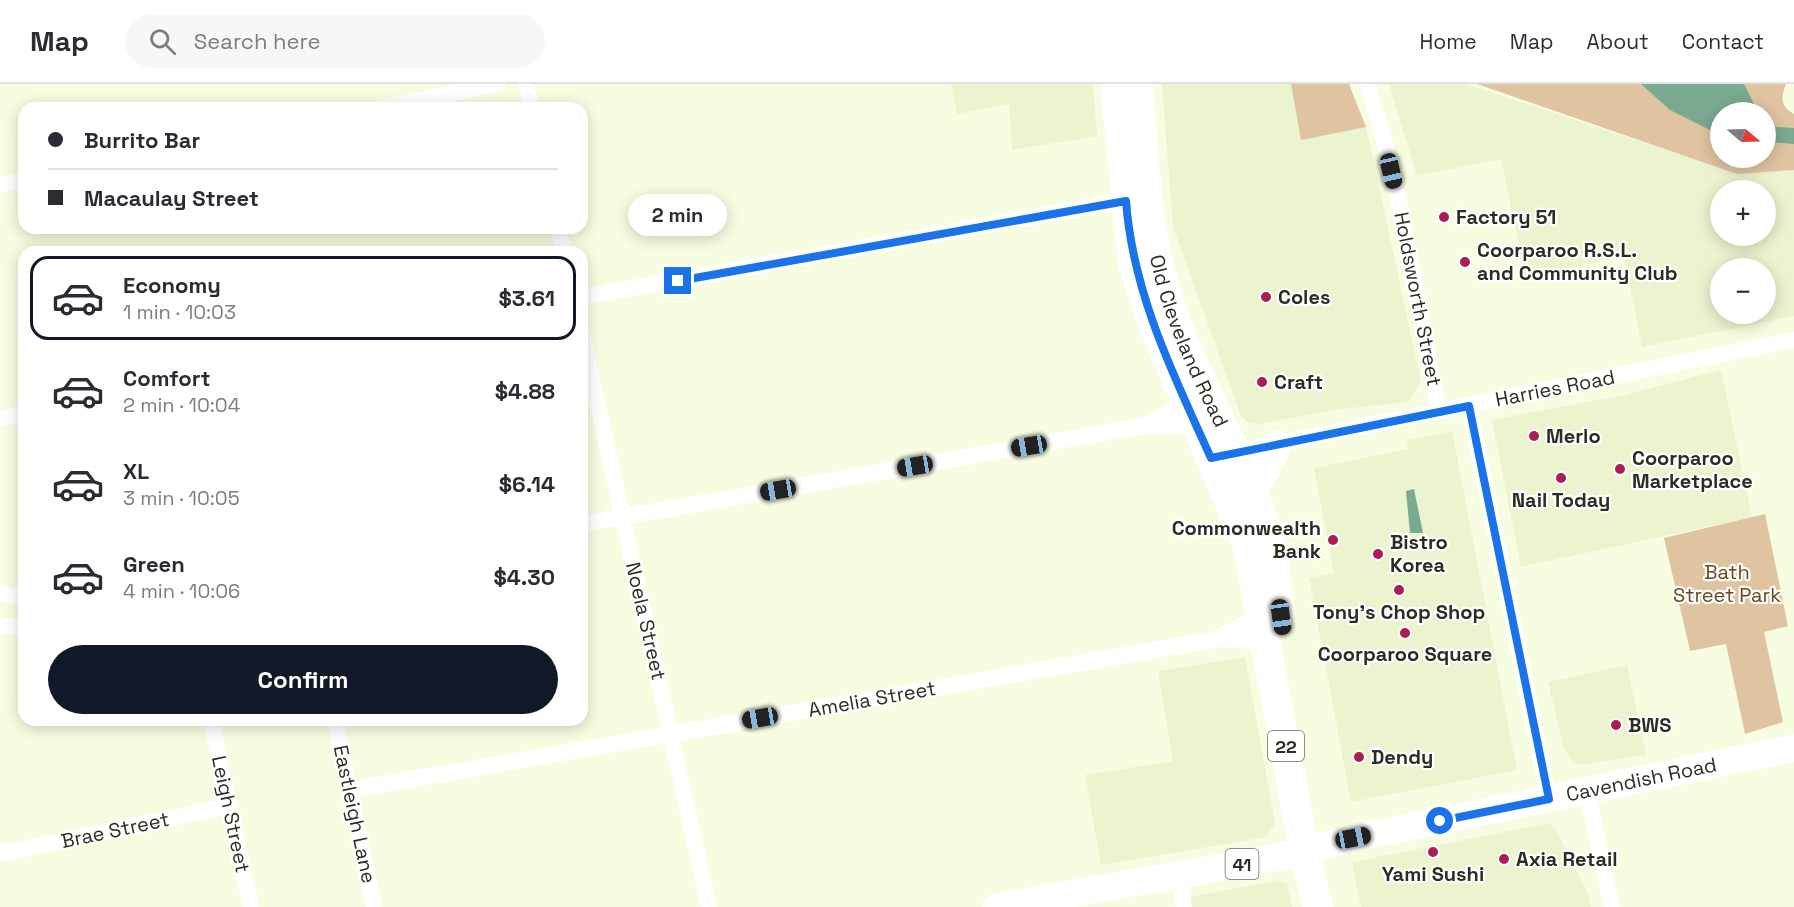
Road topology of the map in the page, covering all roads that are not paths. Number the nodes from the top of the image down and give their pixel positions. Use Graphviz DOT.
graph roads {
  1 [pos="498,84"];
  2 [pos="526,84"];
  3 [pos="1115,84"];
  4 [pos="1138,84"];
  5 [pos="1366,84"];
  6 [pos="410,102"];
  7 [pos="530,102"];
  8 [pos="18,181"];
  9 [pos="0,185"];
  10 [pos="1136,199"];
  11 [pos="588,296"];
  12 [pos="1794,340"];
  13 [pos="588,361"];
  14 [pos="1469,406"];
  15 [pos="1439,411"];
  16 [pos="1190,412"];
  17 [pos="18,415"];
  18 [pos="0,419"];
  19 [pos="1143,426"];
  20 [pos="1277,445"];
  21 [pos="1223,455"];
  22 [pos="1251,491"];
  23 [pos="622,517"];
  24 [pos="588,523"];
  25 [pos="0,592"];
  26 [pos="18,595"];
  27 [pos="0,626"];
  28 [pos="18,627"];
  29 [pos="1265,628"];
  30 [pos="1217,639"];
  31 [pos="213,726"];
  32 [pos="336,726"];
  33 [pos="672,734"];
  34 [pos="1794,748"];
  35 [pos="350,790"];
  36 [pos="1587,791"];
  37 [pos="1549,799"];
  38 [pos="230,806"];
  39 [pos="1313,848"];
  40 [pos="0,854"];
  41 [pos="1178,875"];
  42 [pos="251,907"];
  43 [pos="374,907"];
  44 [pos="709,907"];
  45 [pos="996,907"];
  46 [pos="1184,907"];
  47 [pos="1318,907"];
  48 [pos="1335,907"];
  49 [pos="1612,907"];
  1 -- 6 [label="street"];
  2 -- 7 [label="street"];
  3 -- 10 [label="highway, Old Cleveland Road / 22"];
  4 -- 10 [label="highway, Old Cleveland Road / 22"];
  5 -- 15 [label="street, Holdsworth Street"];
  8 -- 9 [label="street"];
  10 -- 11 [label="street"];
  10 -- 16 [label="highway, Old Cleveland Road / 22"];
  10 -- 21 [label="highway, Old Cleveland Road / 22"];
  12 -- 14 [label="street, Harries Road"];
  13 -- 23 [label="street, Noela Street"];
  14 -- 15 [label="street, Harries Road"];
  14 -- 37 [label="street"];
  15 -- 20 [label="street, Harries Road"];
  16 -- 19 [label="street"];
  16 -- 19 [label="street"];
  16 -- 21 [label="highway, Old Cleveland Road / 22"];
  17 -- 18 [label="street"];
  19 -- 23 [label="street"];
  20 -- 21 [label="street, Harries Road"];
  20 -- 22 [label="highway"];
  21 -- 22 [label="highway, Old Cleveland Road / 22"];
  21 -- 29 [label="highway, Old Cleveland Road / 22"];
  22 -- 39 [label="highway, Old Cleveland Road / 22"];
  23 -- 24 [label="street"];
  23 -- 33 [label="street, Noela Street"];
  25 -- 26 [label="street"];
  27 -- 28 [label="street"];
  29 -- 30 [label="street, Amelia Street"];
  29 -- 30 [label="street, Amelia Street"];
  29 -- 39 [label="highway, Old Cleveland Road / 22"];
  30 -- 33 [label="street, Amelia Street"];
  31 -- 38 [label="street, Leigh Street"];
  32 -- 35 [label="street, Eastleigh Lane"];
  33 -- 35 [label="street, Amelia Street"];
  33 -- 44 [label="street, Noela Street"];
  34 -- 36 [label="main road, Cavendish Road / 41"];
  35 -- 43 [label="street, Eastleigh Lane"];
  36 -- 37 [label="main road, Cavendish Road / 41"];
  36 -- 49 [label="street"];
  37 -- 39 [label="main road, Cavendish Road / 41"];
  38 -- 40 [label="street, Brae Street"];
  38 -- 42 [label="street, Leigh Street"];
  39 -- 41 [label="main road, Cavendish Road / 41"];
  39 -- 47 [label="highway, Old Cleveland Road / 22"];
  39 -- 48 [label="highway, Old Cleveland Road / 22"];
  41 -- 45 [label="main road, Cavendish Road / 41"];
  41 -- 46 [label="street"];
}
